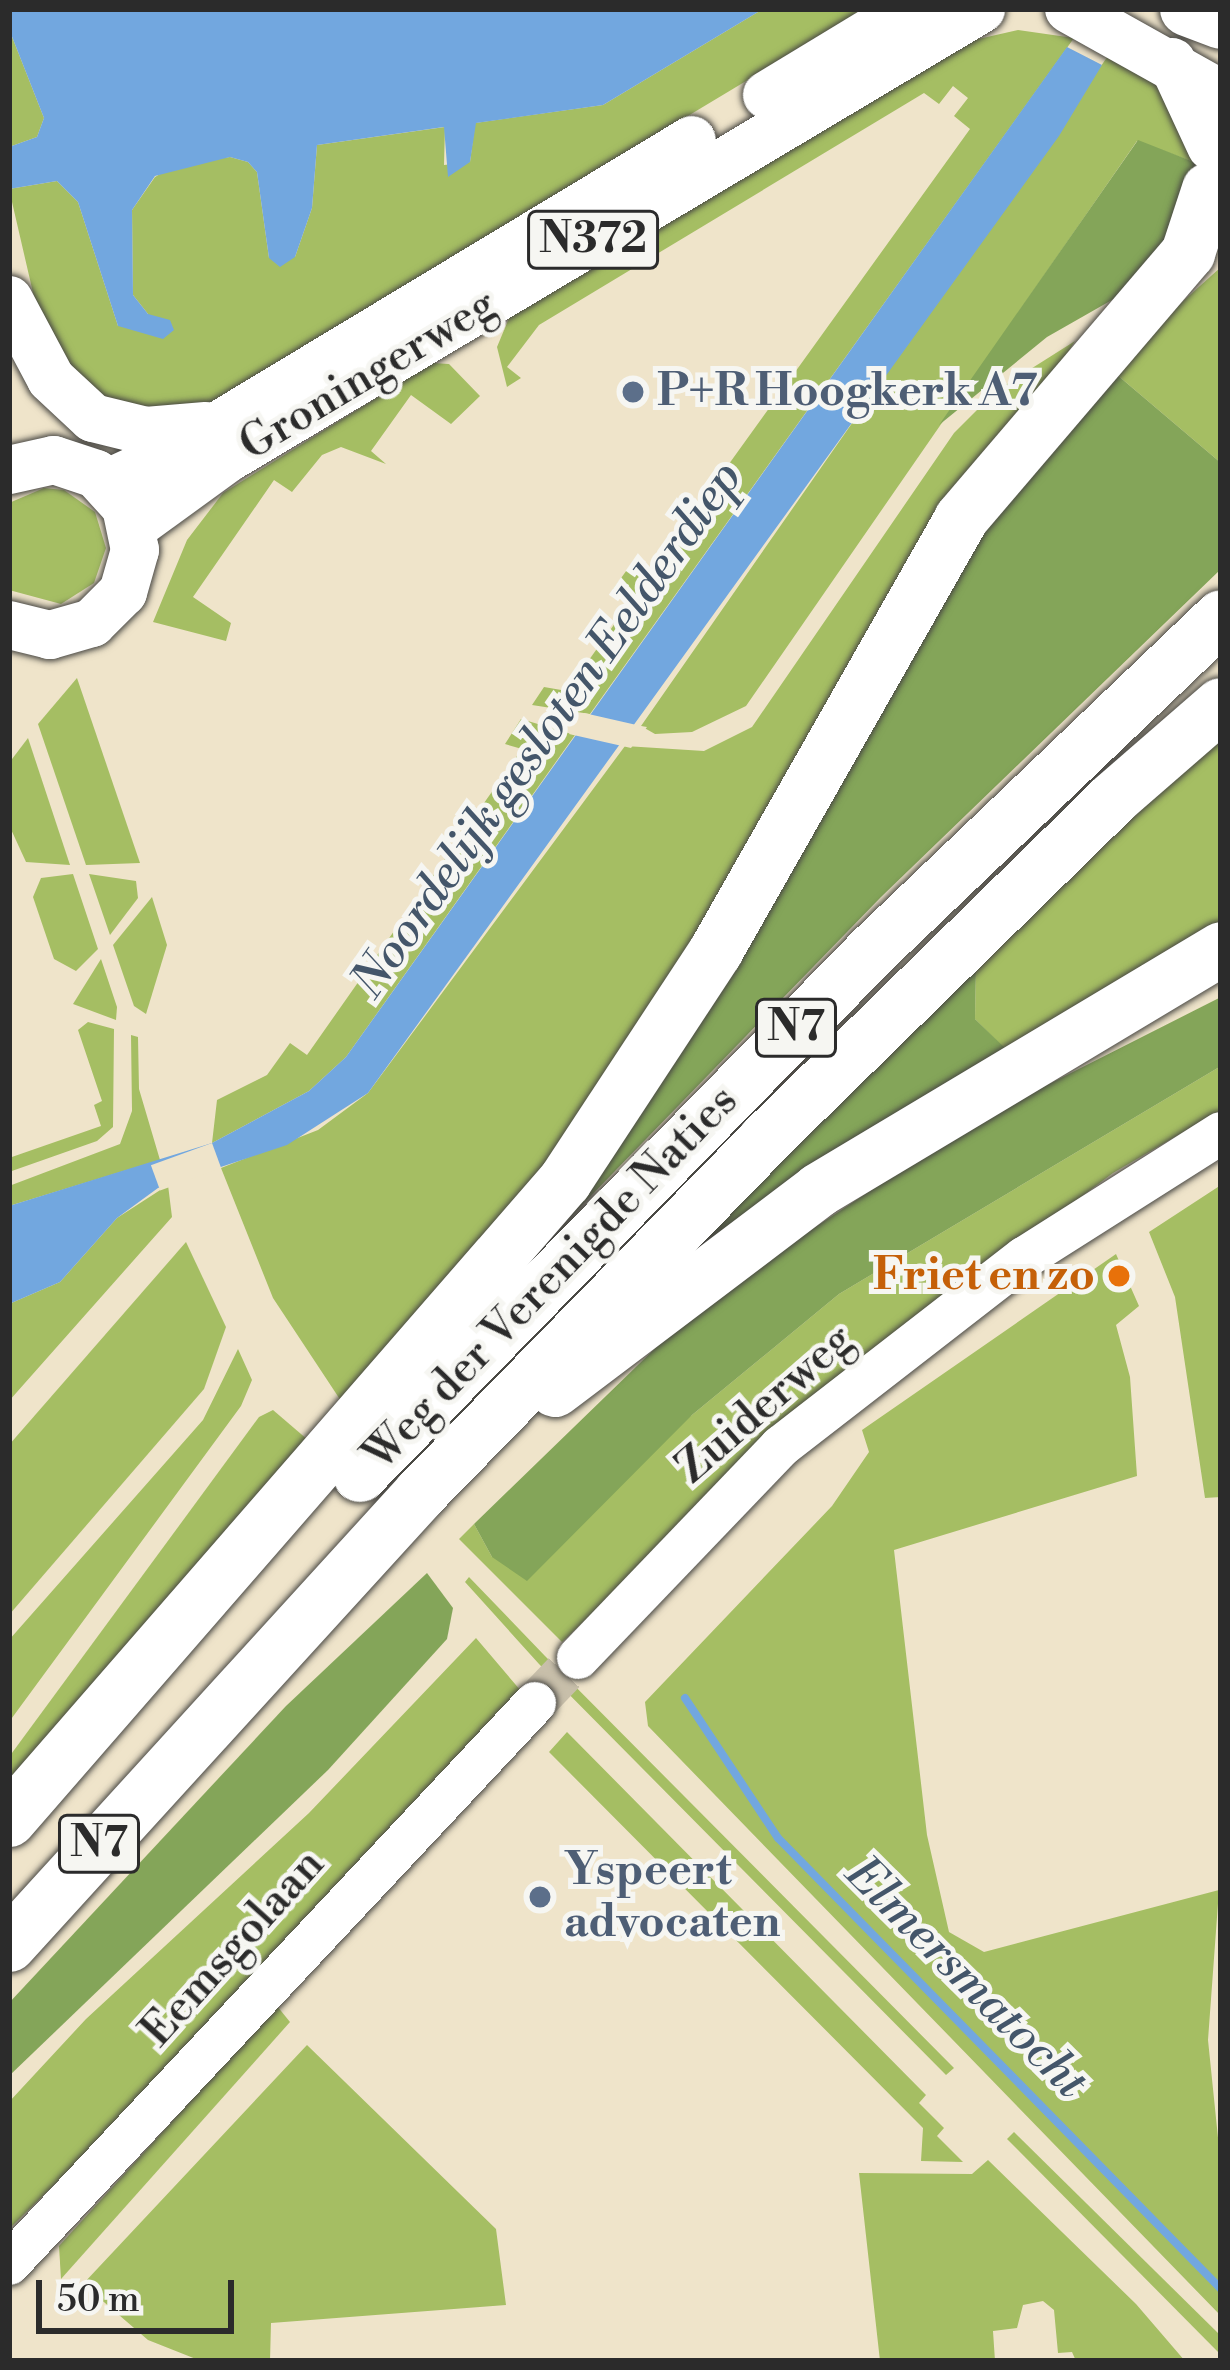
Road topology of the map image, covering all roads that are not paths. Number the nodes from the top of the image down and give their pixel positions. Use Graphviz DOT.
graph roads {
  1 [pos="909,9"];
  2 [pos="981,9"];
  3 [pos="1187,9"];
  4 [pos="1109,17"];
  5 [pos="1221,22"];
  6 [pos="1221,45"];
  7 [pos="1172,62"];
  8 [pos="1221,94"];
  9 [pos="1214,151"];
  10 [pos="1221,251"];
  11 [pos="9,300"];
  12 [pos="1133,318"];
  13 [pos="9,335"];
  14 [pos="211,425"];
  15 [pos="21,458"];
  16 [pos="108,483"];
  17 [pos="133,527"];
  18 [pos="1221,617"];
  19 [pos="9,625"];
  20 [pos="1221,705"];
  21 [pos="1221,949"];
  22 [pos="1221,1133"];
  23 [pos="371,1437"];
  24 [pos="435,1478"];
  25 [pos="333,1479"];
  26 [pos="578,1658"];
  27 [pos="535,1703"];
  28 [pos="9,1820"];
  29 [pos="9,1862"];
  30 [pos="9,1945"];
  31 [pos="9,2264"];
  1 -- 14 [label="main road, Groningerweg / N372"];
  2 -- 17 [label="main road, Groningerweg / N372"];
  3 -- 5 [label="highway"];
  4 -- 6 [label="main road"];
  4 -- 7 [label="main road"];
  7 -- 8 [label="main road"];
  7 -- 9 [label="main road"];
  9 -- 12 [label="highway, N7"];
  10 -- 12 [label="highway, N7"];
  11 -- 14 [label="main road, N372"];
  12 -- 23 [label="highway, N7"];
  13 -- 15 [label="main road"];
  14 -- 16 [label="main road, Groningerweg / N372"];
  15 -- 16 [label="main road"];
  16 -- 17 [label="main road"];
  17 -- 19 [label="main road"];
  18 -- 23 [label="highway, Weg der Verenigde Naties / N7"];
  20 -- 24 [label="highway, Weg der Verenigde Naties / N7"];
  21 -- 24 [label="highway, N7"];
  22 -- 26 [label="street, Zuiderweg"];
  23 -- 25 [label="highway, Weg der Verenigde Naties / N7"];
  24 -- 30 [label="highway, Weg der Verenigde Naties / N7"];
  25 -- 28 [label="highway, N7"];
  25 -- 29 [label="highway, Weg der Verenigde Naties / N7"];
  27 -- 31 [label="street, Eemsgolaan"];
}
